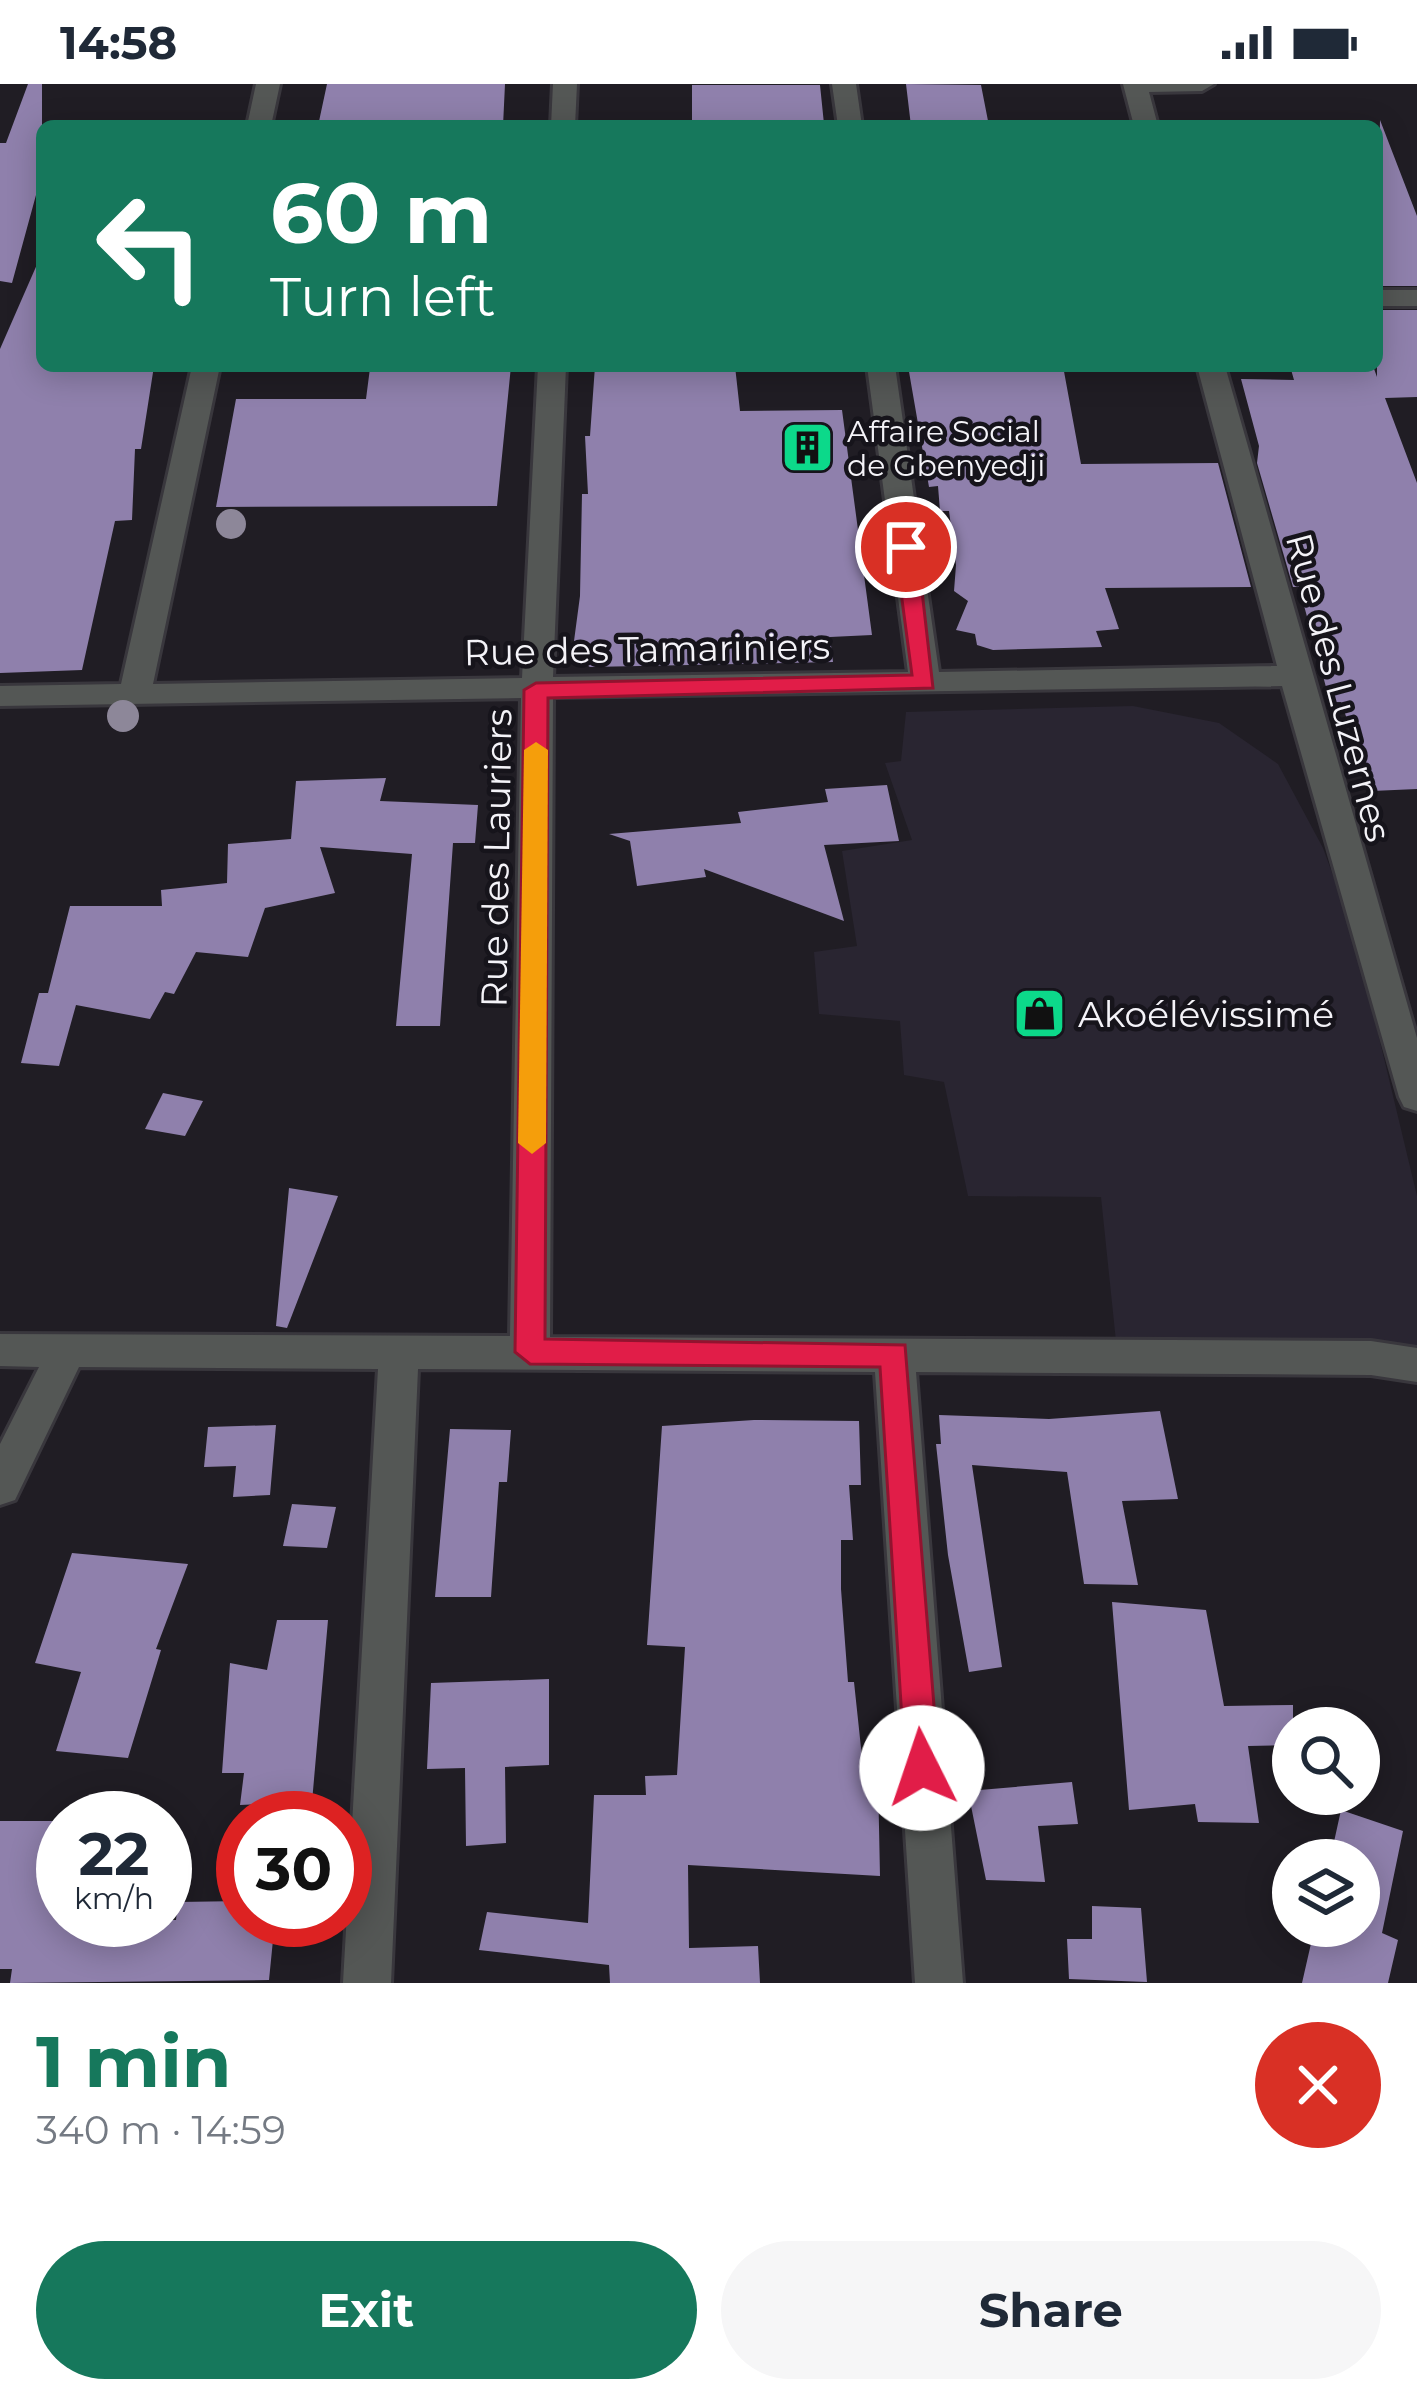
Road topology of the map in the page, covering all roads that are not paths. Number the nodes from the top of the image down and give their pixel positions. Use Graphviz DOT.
graph roads {
  1 [pos="268,84"];
  2 [pos="566,84"];
  3 [pos="844,84"];
  4 [pos="1135,84"];
  5 [pos="1202,84"];
  6 [pos="260,120"];
  7 [pos="563,120"];
  8 [pos="849,120"];
  9 [pos="1144,120"];
  10 [pos="1383,298"];
  11 [pos="1417,298"];
  12 [pos="205,372"];
  13 [pos="552,372"];
  14 [pos="881,372"];
  15 [pos="1212,372"];
  16 [pos="1295,676"];
  17 [pos="925,682"];
  18 [pos="536,690"];
  19 [pos="0,696"];
  20 [pos="134,697"];
  21 [pos="1417,1096"];
  22 [pos="68,1348"];
  23 [pos="399,1349"];
  24 [pos="0,1350"];
  25 [pos="530,1352"];
  26 [pos="895,1354"];
  27 [pos="1417,1365"];
  28 [pos="0,1487"];
  29 [pos="367,1983"];
  30 [pos="939,1983"];
  1 -- 6 [label="street"];
  2 -- 7 [label="street"];
  3 -- 8 [label="street"];
  4 -- 5 [label="street"];
  4 -- 9 [label="street"];
  10 -- 11 [label="street"];
  12 -- 20 [label="street"];
  13 -- 18 [label="street, Rue des Lauriers"];
  14 -- 17 [label="street"];
  15 -- 16 [label="street, Rue des Luzernes"];
  16 -- 17 [label="street, Rue des Tamariniers"];
  16 -- 21 [label="street, Rue des Luzernes"];
  17 -- 18 [label="street, Rue des Tamariniers"];
  18 -- 20 [label="street, Rue des Tamariniers"];
  18 -- 25 [label="street, Rue des Lauriers"];
  19 -- 20 [label="street, Rue des Tamariniers"];
  22 -- 23 [label="street"];
  22 -- 24 [label="street"];
  22 -- 28 [label="street"];
  23 -- 25 [label="street"];
  23 -- 29 [label="street"];
  25 -- 26 [label="street"];
  26 -- 27 [label="street"];
  26 -- 30 [label="street"];
}
